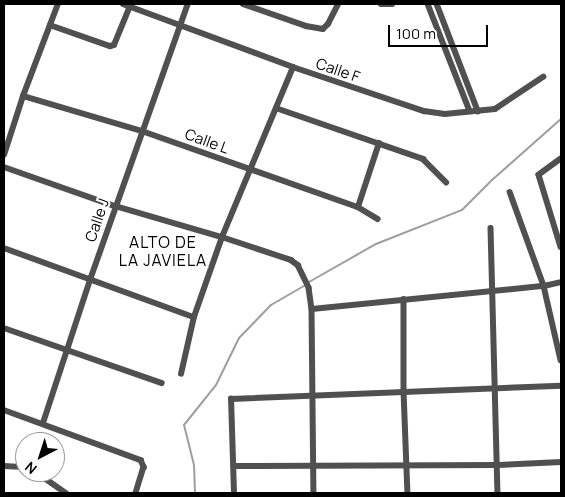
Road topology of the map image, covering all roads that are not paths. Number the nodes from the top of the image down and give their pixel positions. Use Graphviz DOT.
graph roads {
  1 [pos="58,4"];
  2 [pos="188,4"];
  3 [pos="243,4"];
  4 [pos="338,4"];
  5 [pos="381,4"];
  6 [pos="392,4"];
  7 [pos="428,4"];
  8 [pos="437,4"];
  9 [pos="126,5"];
  10 [pos="50,24"];
  11 [pos="180,26"];
  12 [pos="293,67"];
  13 [pos="543,76"];
  14 [pos="23,96"];
  15 [pos="276,108"];
  16 [pos="470,111"];
  17 [pos="478,111"];
  18 [pos="142,131"];
  19 [pos="379,143"];
  20 [pos="4,155"];
  21 [pos="561,159"];
  22 [pos="4,167"];
  23 [pos="250,170"];
  24 [pos="446,182"];
  25 [pos="510,192"];
  26 [pos="115,206"];
  27 [pos="358,207"];
  28 [pos="378,219"];
  29 [pos="490,228"];
  30 [pos="222,237"];
  31 [pos="561,247"];
  32 [pos="4,248"];
  33 [pos="90,280"];
  34 [pos="561,282"];
  35 [pos="544,286"];
  36 [pos="492,291"];
  37 [pos="404,299"];
  38 [pos="312,309"];
  39 [pos="194,317"];
  40 [pos="4,328"];
  41 [pos="67,350"];
  42 [pos="561,360"];
  43 [pos="181,374"];
  44 [pos="162,383"];
  45 [pos="561,386"];
  46 [pos="496,388"];
  47 [pos="404,391"];
  48 [pos="313,395"];
  49 [pos="4,410"];
  50 [pos="42,422"];
  51 [pos="561,462"];
  52 [pos="498,465"];
  53 [pos="234,466"];
  54 [pos="314,466"];
  55 [pos="408,466"];
  56 [pos="50,482"];
  57 [pos="66,493"];
  58 [pos="136,493"];
  59 [pos="234,493"];
  60 [pos="314,493"];
  61 [pos="408,493"];
  62 [pos="498,493"];
  1 -- 10 [label="street"];
  2 -- 11 [label="street, Calle J"];
  3 -- 4 [label="street"];
  5 -- 6 [label="street"];
  7 -- 16 [label="street"];
  8 -- 17 [label="street"];
  9 -- 10 [label="street"];
  9 -- 11 [label="street, Calle F"];
  10 -- 14 [label="street"];
  11 -- 12 [label="street, Calle F"];
  11 -- 18 [label="street, Calle J"];
  12 -- 15 [label="street"];
  12 -- 16 [label="street, Calle F"];
  13 -- 17 [label="street, Calle F"];
  14 -- 18 [label="street, Calle L"];
  14 -- 20 [label="street"];
  15 -- 19 [label="street"];
  15 -- 23 [label="street"];
  16 -- 17 [label="street, Calle F"];
  18 -- 23 [label="street, Calle L"];
  18 -- 26 [label="street, Calle J"];
  19 -- 24 [label="street"];
  19 -- 27 [label="street"];
  21 -- 31 [label="street"];
  22 -- 26 [label="street"];
  23 -- 27 [label="street, Calle L"];
  23 -- 30 [label="street"];
  25 -- 35 [label="street"];
  26 -- 30 [label="street"];
  26 -- 33 [label="street, Calle J"];
  27 -- 28 [label="street, Calle L"];
  29 -- 36 [label="street"];
  30 -- 38 [label="street"];
  30 -- 39 [label="street"];
  32 -- 33 [label="street"];
  33 -- 39 [label="street"];
  33 -- 41 [label="street, Calle J"];
  34 -- 35 [label="street"];
  35 -- 36 [label="street"];
  35 -- 42 [label="street"];
  36 -- 37 [label="street"];
  36 -- 46 [label="street"];
  37 -- 38 [label="street"];
  37 -- 47 [label="street"];
  38 -- 48 [label="street"];
  39 -- 43 [label="street"];
  40 -- 41 [label="street"];
  41 -- 44 [label="street"];
  41 -- 50 [label="street, Calle J"];
  45 -- 46 [label="street"];
  46 -- 47 [label="street"];
  46 -- 52 [label="street"];
  47 -- 48 [label="street"];
  47 -- 55 [label="street"];
  48 -- 53 [label="street"];
  48 -- 54 [label="street"];
  49 -- 50 [label="street"];
  50 -- 58 [label="street"];
  51 -- 52 [label="street"];
  52 -- 55 [label="street"];
  52 -- 62 [label="street"];
  53 -- 54 [label="street"];
  53 -- 59 [label="street"];
  54 -- 55 [label="street"];
  54 -- 60 [label="street"];
  55 -- 61 [label="street"];
  56 -- 57 [label="street"];
}
